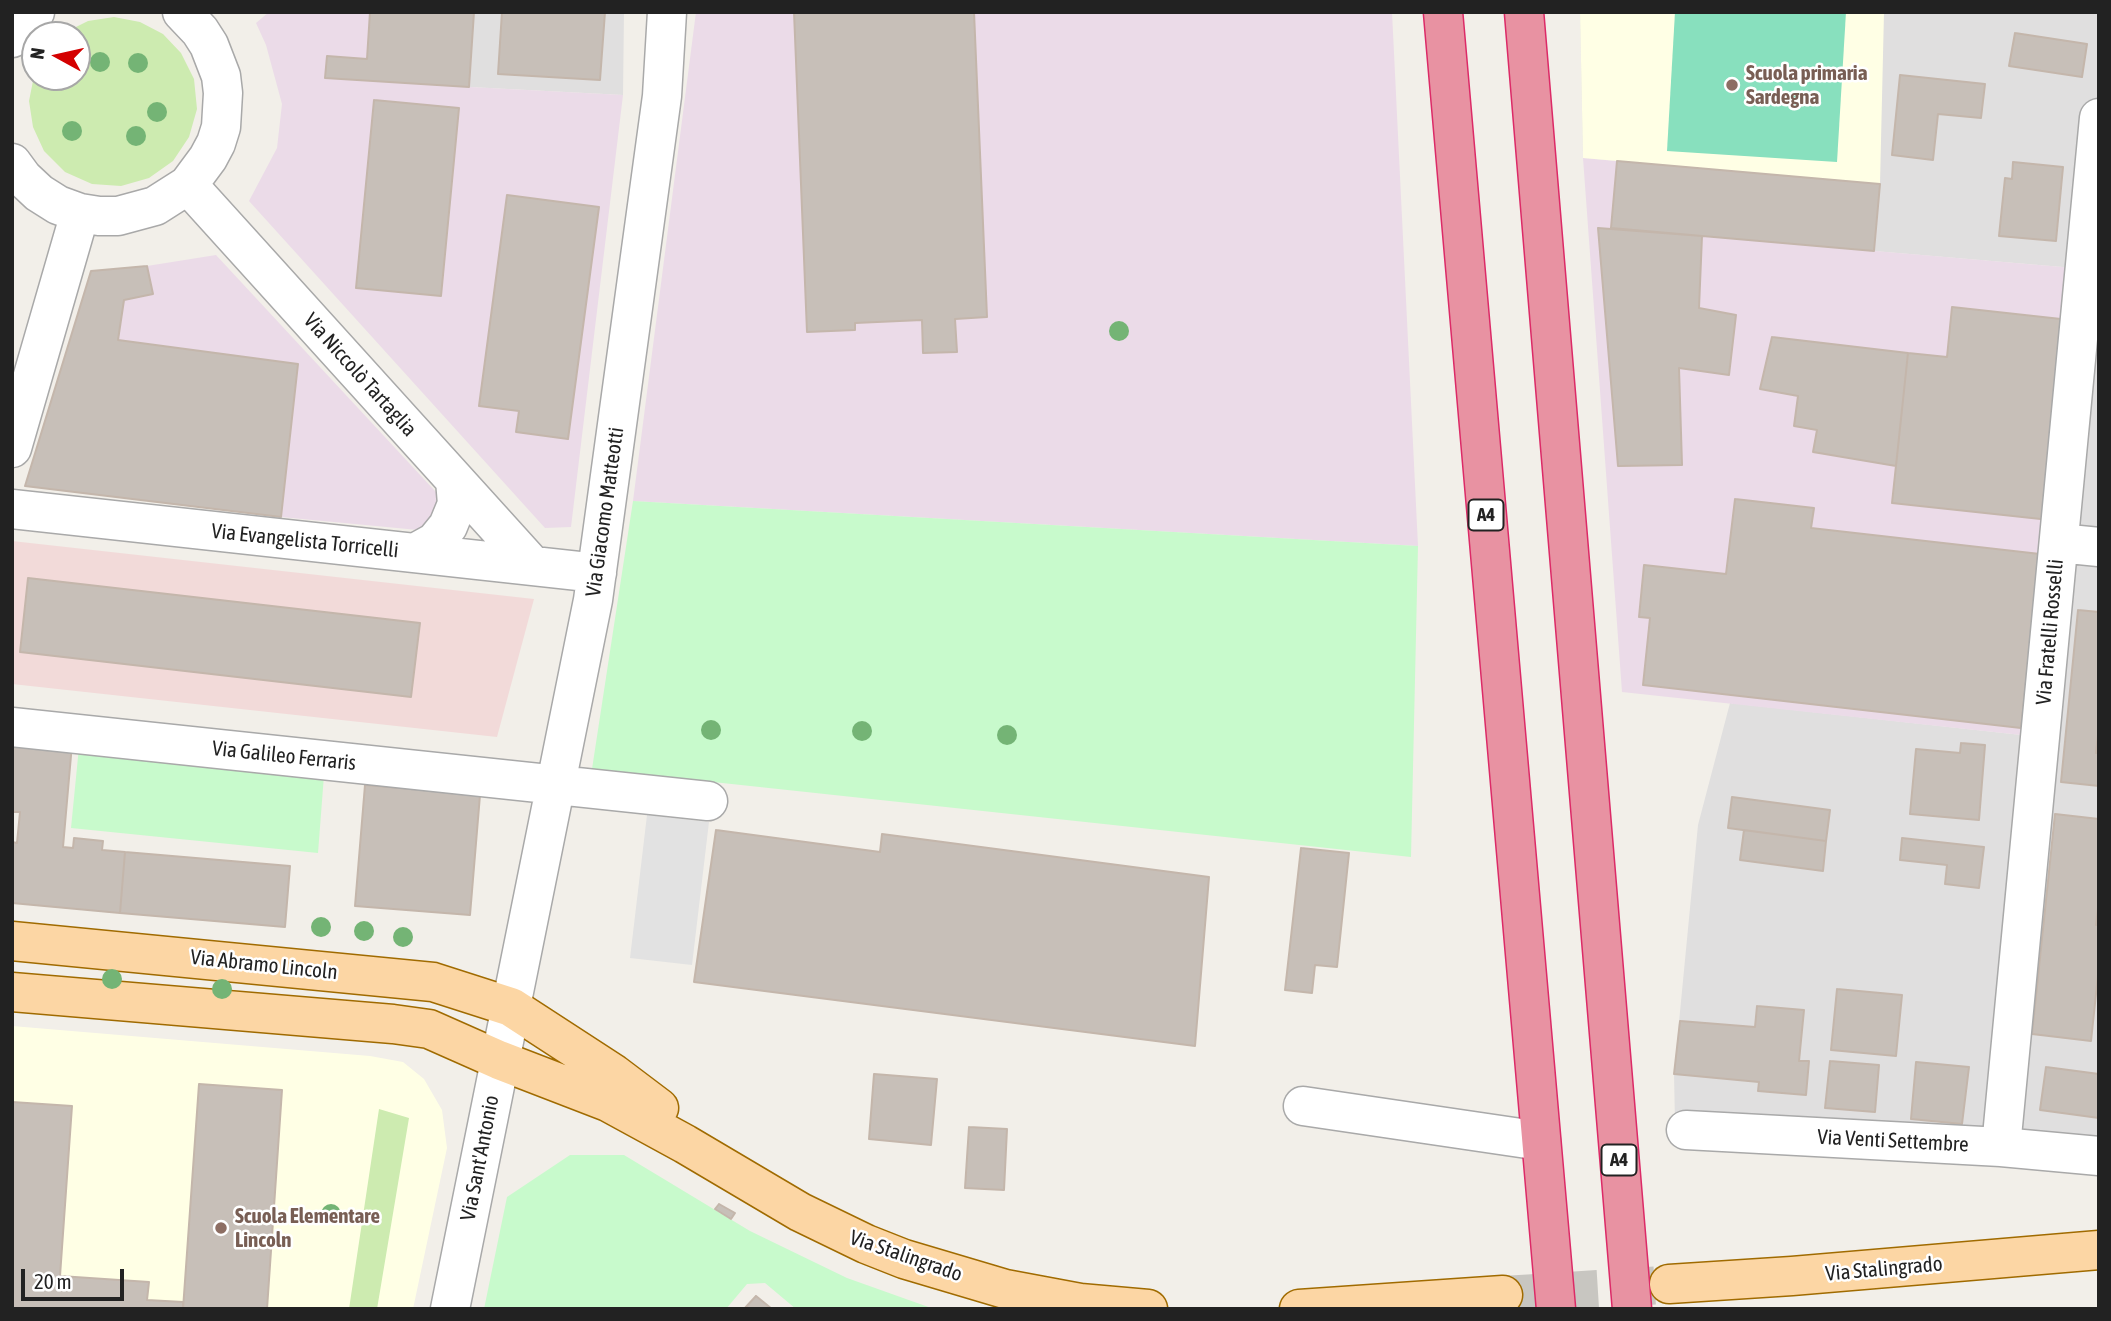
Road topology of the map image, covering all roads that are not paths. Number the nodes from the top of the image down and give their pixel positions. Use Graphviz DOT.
graph roads {
  1 [pos="35,12"];
  2 [pos="667,12"];
  3 [pos="1443,12"];
  4 [pos="1524,12"];
  5 [pos="201,18"];
  6 [pos="12,38"];
  7 [pos="2099,118"];
  8 [pos="12,163"];
  9 [pos="188,185"];
  10 [pos="80,213"];
  11 [pos="12,448"];
  12 [pos="455,480"];
  13 [pos="12,509"];
  14 [pos="2059,543"];
  15 [pos="2099,547"];
  16 [pos="415,553"];
  17 [pos="532,565"];
  18 [pos="597,573"];
  19 [pos="12,727"];
  20 [pos="556,785"];
  21 [pos="708,801"];
  22 [pos="12,941"];
  23 [pos="12,992"];
  24 [pos="511,1007"];
  25 [pos="499,1060"];
  26 [pos="1303,1106"];
  27 [pos="1686,1130"];
  28 [pos="1541,1142"];
  29 [pos="685,1143"];
  30 [pos="2001,1147"];
  31 [pos="2099,1156"];
  32 [pos="2099,1250"];
  33 [pos="1669,1284"];
  34 [pos="1503,1295"];
  35 [pos="450,1309"];
  36 [pos="1149,1309"];
  37 [pos="1299,1309"];
  38 [pos="1556,1309"];
  39 [pos="1632,1309"];
  1 -- 6 [label="street"];
  2 -- 18 [label="street, Via Giacomo Matteotti"];
  3 -- 28 [label="highway, A4"];
  4 -- 39 [label="highway, A4"];
  5 -- 9 [label="street"];
  7 -- 14 [label="street, Via Fratelli Rosselli"];
  8 -- 10 [label="street"];
  9 -- 10 [label="street"];
  9 -- 12 [label="street, Via Niccolò Tartaglia"];
  10 -- 11 [label="street"];
  12 -- 16 [label="street"];
  12 -- 17 [label="street, Via Niccolò Tartaglia"];
  13 -- 16 [label="street, Via Evangelista Torricelli"];
  14 -- 15 [label="street"];
  14 -- 30 [label="street, Via Fratelli Rosselli"];
  16 -- 17 [label="street, Via Evangelista Torricelli"];
  17 -- 18 [label="street, Via Evangelista Torricelli"];
  18 -- 20 [label="street, Via Giacomo Matteotti"];
  19 -- 20 [label="street, Via Galileo Ferraris"];
  20 -- 21 [label="street, Via Galileo Ferraris"];
  20 -- 24 [label="street, Via Giacomo Matteotti"];
  22 -- 24 [label="main road, Via Abramo Lincoln"];
  23 -- 25 [label="main road"];
  24 -- 25 [label="street, Via Sant'Antonio"];
  24 -- 29 [label="main road, Via Stalingrado"];
  25 -- 29 [label="main road, Via Stalingrado"];
  25 -- 35 [label="street, Via Sant'Antonio"];
  26 -- 28 [label="street"];
  27 -- 30 [label="street, Via Venti Settembre"];
  28 -- 38 [label="highway, A4"];
  29 -- 36 [label="main road, Via Stalingrado"];
  30 -- 31 [label="street, Via Venti Settembre"];
  32 -- 33 [label="main road, Via Stalingrado"];
  34 -- 37 [label="main road"];
}
